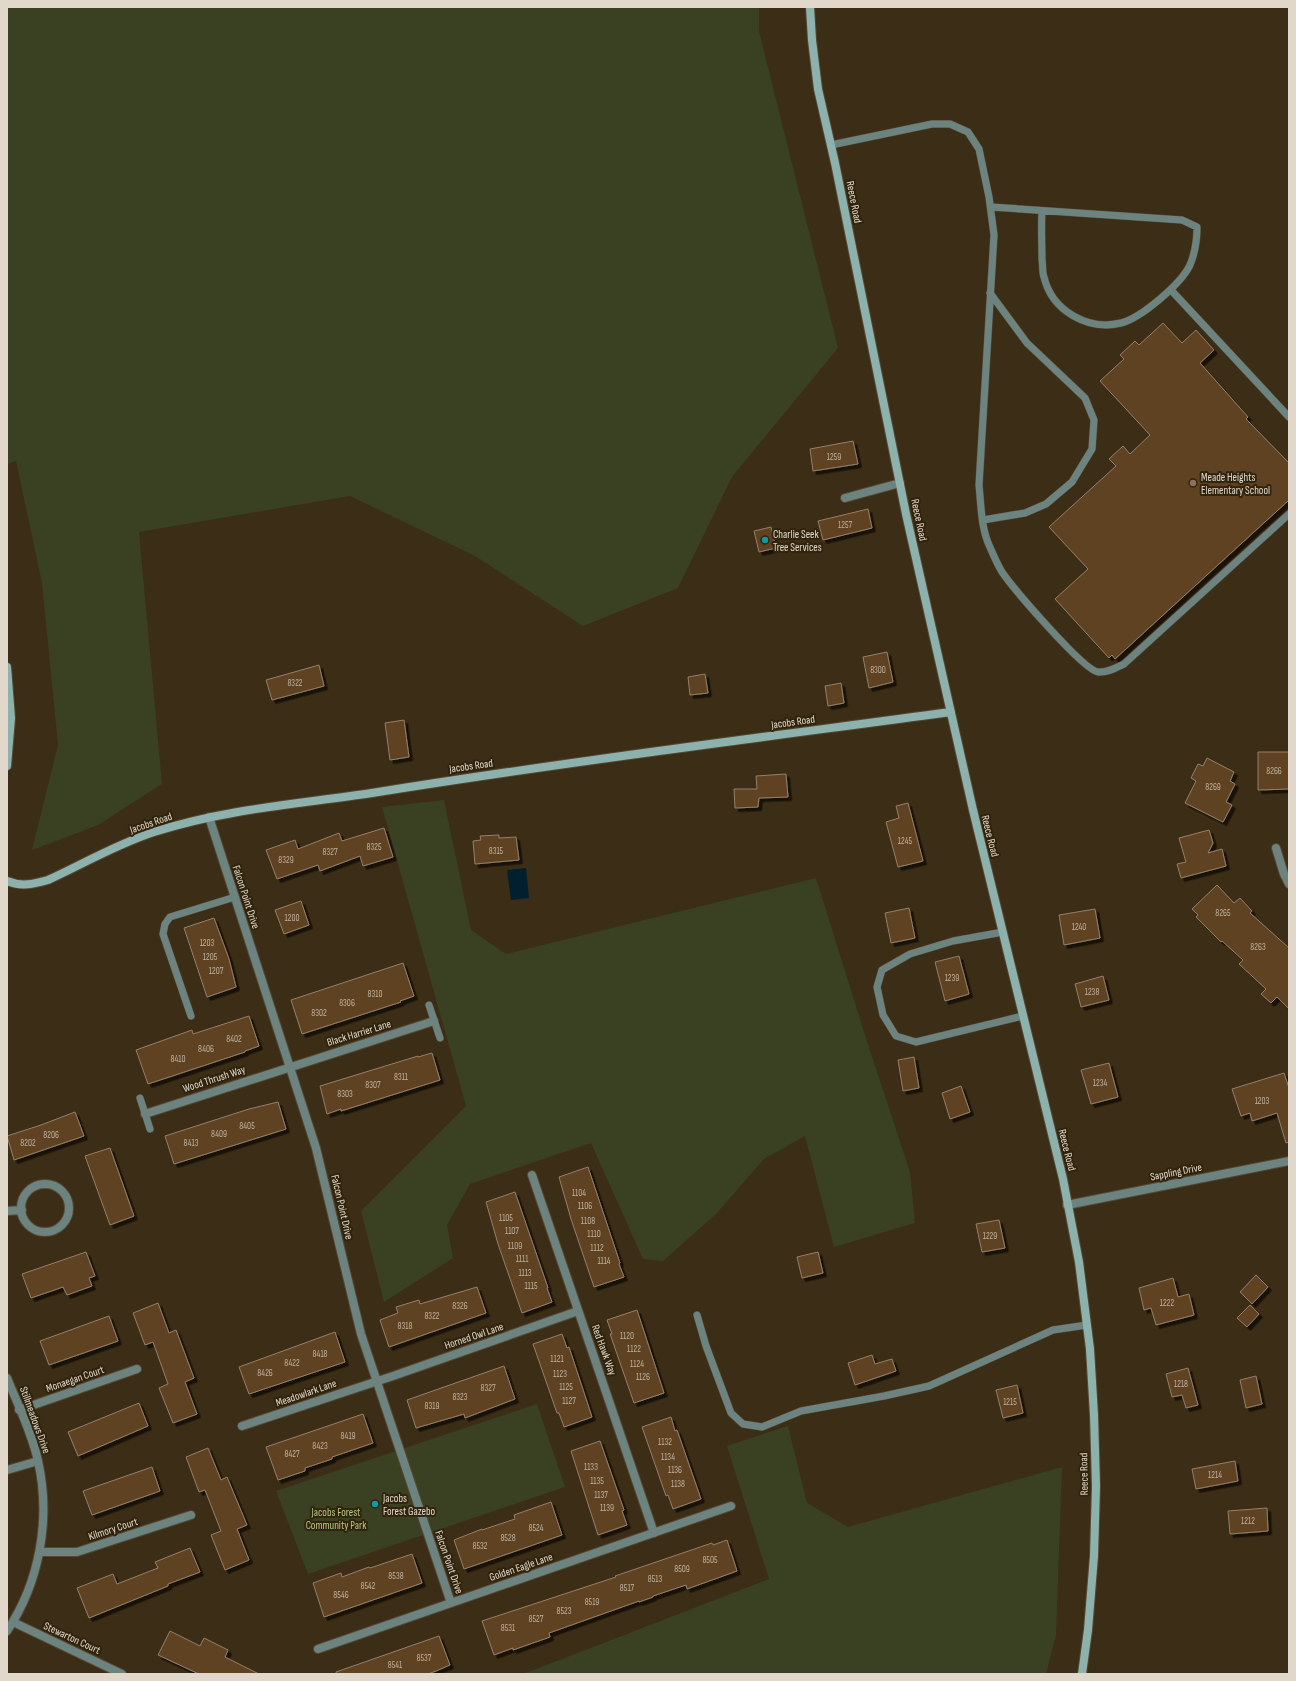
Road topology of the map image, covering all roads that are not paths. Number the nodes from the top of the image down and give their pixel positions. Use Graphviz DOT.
graph roads {
  1 [pos="810,7"];
  2 [pos="831,145"];
  3 [pos="991,207"];
  4 [pos="1042,211"];
  5 [pos="1171,290"];
  6 [pos="990,293"];
  7 [pos="1289,417"];
  8 [pos="900,483"];
  9 [pos="845,498"];
  10 [pos="1289,514"];
  11 [pos="983,520"];
  12 [pos="7,667"];
  13 [pos="951,712"];
  14 [pos="7,766"];
  15 [pos="209,817"];
  16 [pos="1276,848"];
  17 [pos="7,881"];
  18 [pos="1289,884"];
  19 [pos="235,897"];
  20 [pos="1003,932"];
  21 [pos="429,1005"];
  22 [pos="191,1016"];
  23 [pos="1023,1016"];
  24 [pos="434,1021"];
  25 [pos="440,1038"];
  26 [pos="290,1066"];
  27 [pos="140,1098"];
  28 [pos="145,1114"];
  29 [pos="150,1129"];
  30 [pos="1289,1161"];
  31 [pos="532,1175"];
  32 [pos="1067,1205"];
  33 [pos="22,1210"];
  34 [pos="7,1211"];
  35 [pos="578,1311"];
  36 [pos="697,1315"];
  37 [pos="1087,1325"];
  38 [pos="137,1369"];
  39 [pos="7,1378"];
  40 [pos="376,1380"];
  41 [pos="19,1410"];
  42 [pos="242,1426"];
  43 [pos="38,1461"];
  44 [pos="7,1470"];
  45 [pos="731,1506"];
  46 [pos="191,1515"];
  47 [pos="654,1533"];
  48 [pos="40,1552"];
  49 [pos="451,1603"];
  50 [pos="13,1622"];
  51 [pos="7,1631"];
  52 [pos="318,1649"];
  53 [pos="122,1674"];
  54 [pos="1082,1674"];
  1 -- 2 [label="main road, Reece Road"];
  2 -- 3 [label="lane"];
  2 -- 8 [label="main road, Reece Road"];
  3 -- 4 [label="lane"];
  3 -- 6 [label="lane"];
  4 -- 5 [label="lane"];
  4 -- 5 [label="lane"];
  5 -- 7 [label="lane"];
  6 -- 11 [label="lane"];
  6 -- 11 [label="lane"];
  8 -- 9 [label="street"];
  8 -- 13 [label="main road, Reece Road"];
  10 -- 11 [label="lane"];
  12 -- 14 [label="main road"];
  13 -- 15 [label="main road, Jacobs Road"];
  13 -- 20 [label="main road, Reece Road"];
  15 -- 17 [label="main road, Jacobs Road"];
  15 -- 19 [label="street, Falcon Point Drive"];
  16 -- 18 [label="street"];
  19 -- 22 [label="lane"];
  19 -- 26 [label="street, Falcon Point Drive"];
  20 -- 23 [label="main road, Reece Road"];
  20 -- 23 [label="lane"];
  21 -- 24 [label="lane"];
  23 -- 32 [label="main road, Reece Road"];
  24 -- 25 [label="lane"];
  24 -- 26 [label="street, Black Harrier Lane"];
  26 -- 28 [label="street, Wood Thrush Way"];
  26 -- 40 [label="street, Falcon Point Drive"];
  27 -- 28 [label="lane"];
  28 -- 29 [label="lane"];
  30 -- 32 [label="street, Sappling Drive"];
  31 -- 35 [label="street, Red Hawk Way"];
  32 -- 37 [label="main road, Reece Road"];
  33 -- 33 [label="street"];
  33 -- 34 [label="street"];
  35 -- 40 [label="street, Horned Owl Lane"];
  35 -- 47 [label="street, Red Hawk Way"];
  36 -- 37 [label="lane"];
  37 -- 54 [label="main road, Reece Road"];
  38 -- 41 [label="street, Monaegan Court"];
  39 -- 41 [label="street, Stillmeadows Drive"];
  40 -- 42 [label="street, Meadowlark Lane"];
  40 -- 49 [label="street, Falcon Point Drive"];
  41 -- 43 [label="street, Stillmeadows Drive"];
  43 -- 44 [label="street"];
  43 -- 48 [label="street, Stillmeadows Drive"];
  45 -- 47 [label="street, Golden Eagle Lane"];
  46 -- 48 [label="street, Kilmory Court"];
  47 -- 49 [label="street, Golden Eagle Lane"];
  48 -- 50 [label="street, Stillmeadows Drive"];
  49 -- 52 [label="street, Golden Eagle Lane"];
  50 -- 51 [label="street, Stillmeadows Drive"];
  50 -- 53 [label="street, Stewarton Court"];
}
